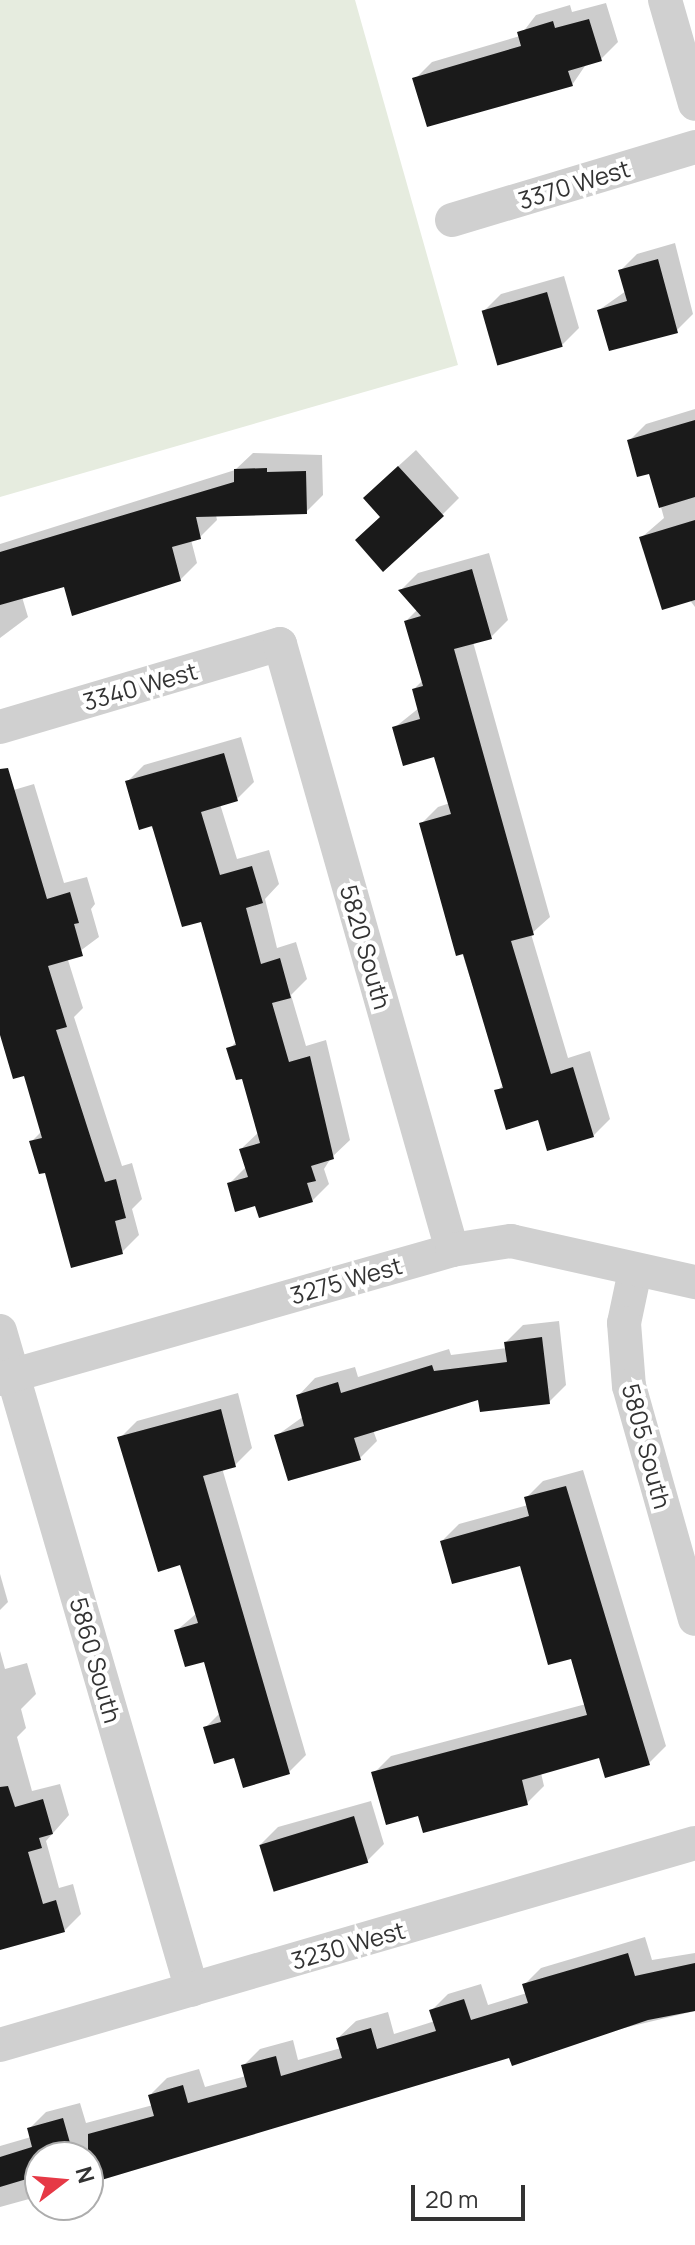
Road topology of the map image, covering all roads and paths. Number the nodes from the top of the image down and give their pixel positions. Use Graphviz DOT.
graph roads {
  1 [pos="665,0"];
  2 [pos="695,104"];
  3 [pos="695,147"];
  4 [pos="452,220"];
  5 [pos="280,644"];
  6 [pos="0,727"];
  7 [pos="452,1250"];
  8 [pos="635,1271"];
  9 [pos="695,1282"];
  10 [pos="0,1331"];
  11 [pos="7,1377"];
  12 [pos="695,1619"];
  13 [pos="695,1843"];
  14 [pos="192,1990"];
  15 [pos="0,2045"];
  1 -- 2 [label="street"];
  3 -- 4 [label="street, 3370 West"];
  5 -- 6 [label="street, 3340 West"];
  5 -- 7 [label="street, 5820 South"];
  7 -- 8 [label="street, 3275 West"];
  7 -- 11 [label="street, 3275 West"];
  8 -- 9 [label="street, 3275 West"];
  8 -- 12 [label="street, 5805 South"];
  10 -- 11 [label="street, 5860 South"];
  11 -- 14 [label="street, 5860 South"];
  13 -- 14 [label="street, 3230 West"];
  14 -- 15 [label="street, 3230 West"];
}
